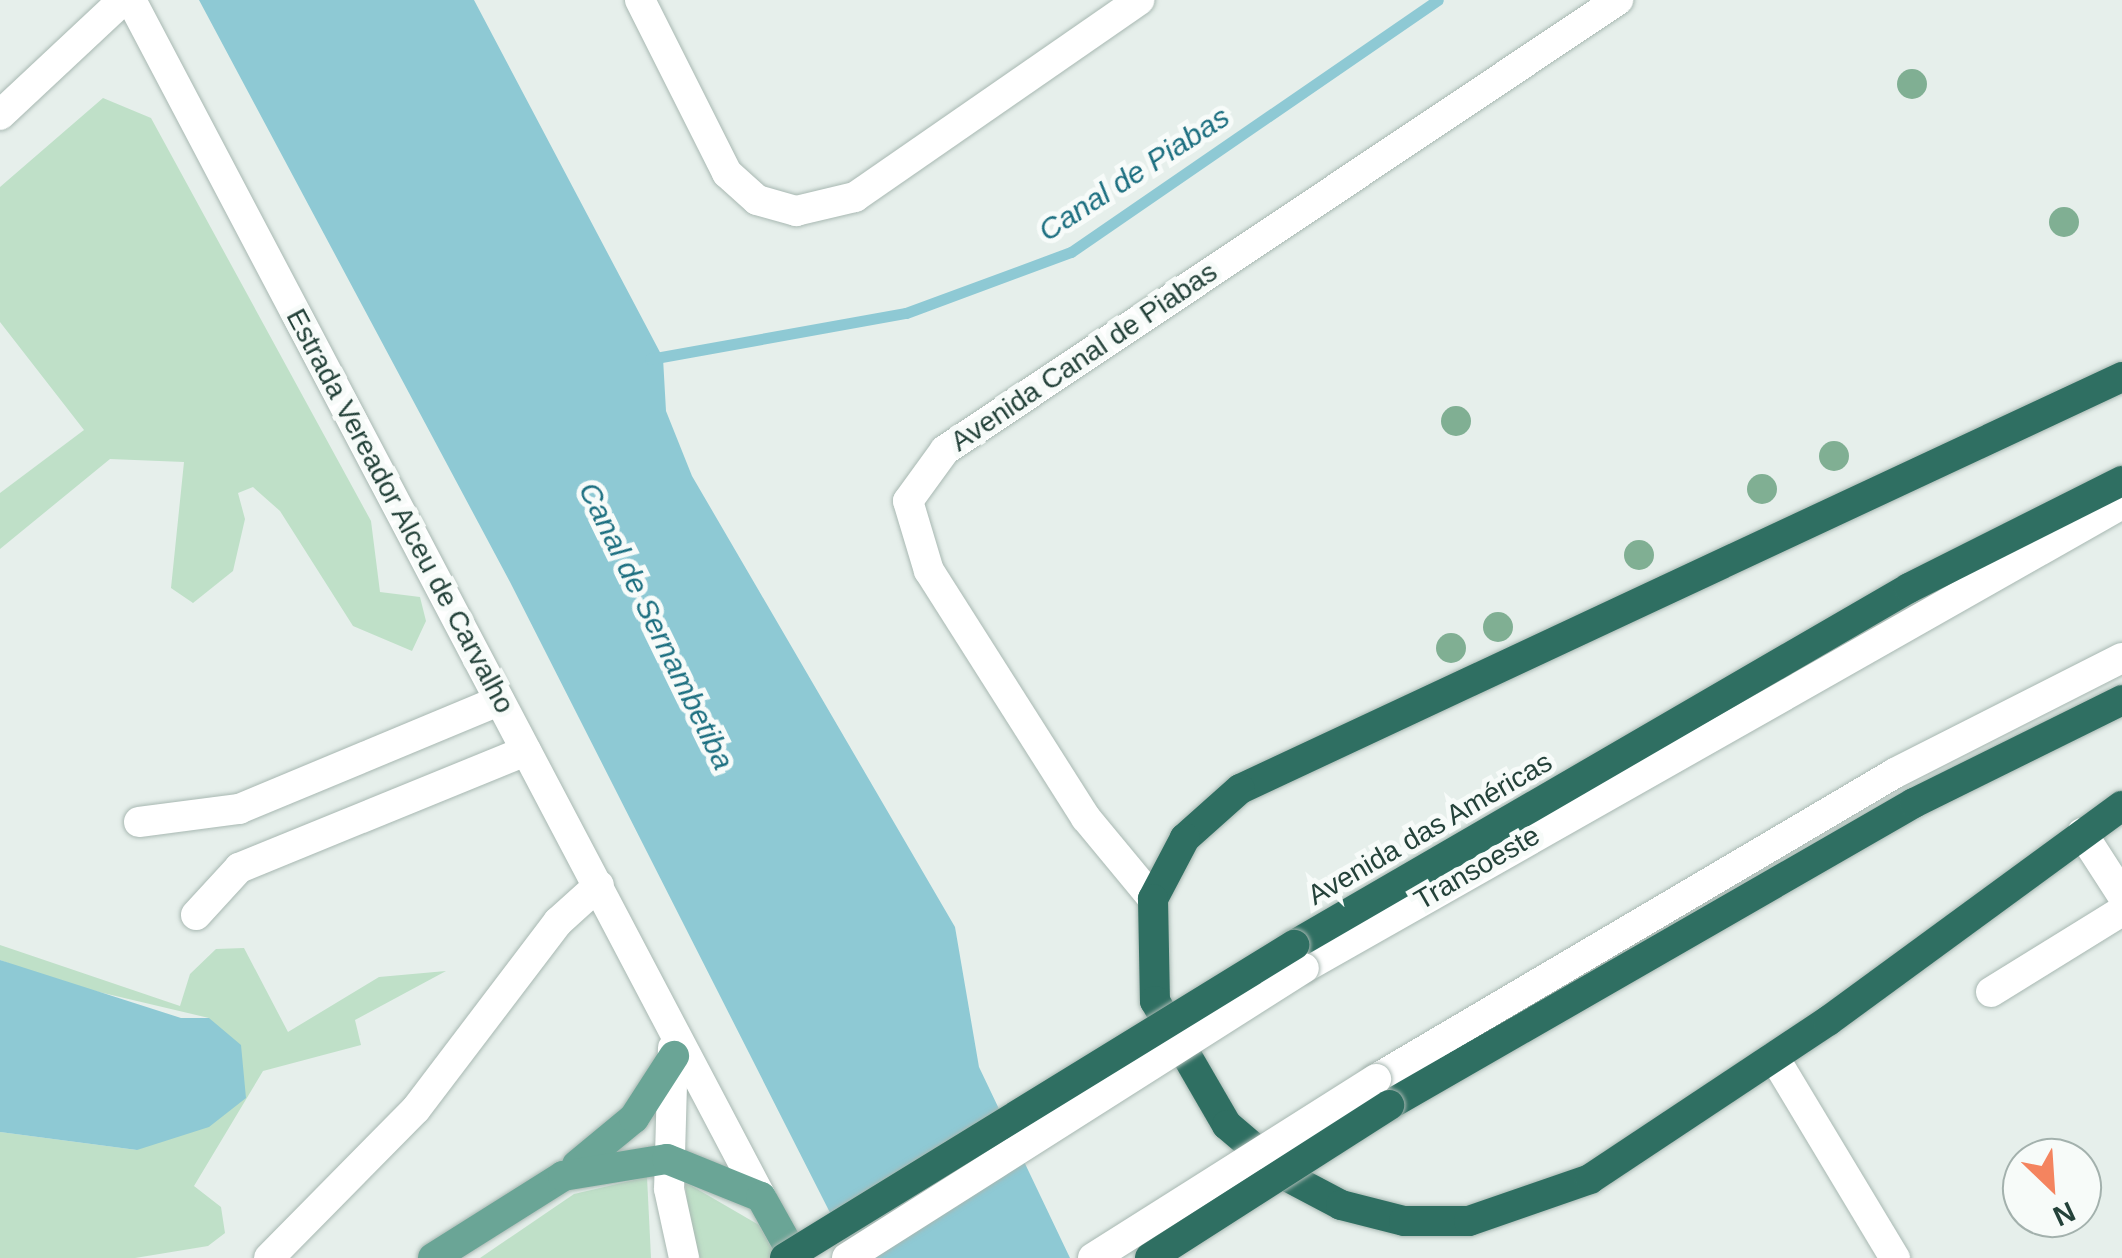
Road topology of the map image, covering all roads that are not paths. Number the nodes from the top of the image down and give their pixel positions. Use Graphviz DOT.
graph roads {
  1 [pos="123,0"];
  2 [pos="131,0"];
  3 [pos="640,0"];
  4 [pos="1140,0"];
  5 [pos="1618,0"];
  6 [pos="0,115"];
  7 [pos="2122,377"];
  8 [pos="2122,481"];
  9 [pos="2122,504"];
  10 [pos="2122,658"];
  11 [pos="2122,700"];
  12 [pos="499,701"];
  13 [pos="526,751"];
  14 [pos="2122,806"];
  15 [pos="139,822"];
  16 [pos="2082,834"];
  17 [pos="598,886"];
  18 [pos="2122,894"];
  19 [pos="1153,899"];
  20 [pos="2122,911"];
  21 [pos="196,915"];
  22 [pos="1299,956"];
  23 [pos="1991,992"];
  24 [pos="673,1020"];
  25 [pos="674,1056"];
  26 [pos="1774,1057"];
  27 [pos="1382,1092"];
  28 [pos="668,1159"];
  29 [pos="563,1176"];
  30 [pos="761,1197"];
  31 [pos="269,1258"];
  32 [pos="434,1258"];
  33 [pos="684,1258"];
  34 [pos="785,1258"];
  35 [pos="795,1258"];
  36 [pos="847,1258"];
  37 [pos="1093,1258"];
  38 [pos="1150,1258"];
  39 [pos="1895,1258"];
  1 -- 6 [label="street"];
  2 -- 12 [label="street, Estrada Vereador Alceu de Carvalho"];
  3 -- 4 [label="street"];
  5 -- 19 [label="street, Avenida Canal de Piabas"];
  7 -- 19 [label="highway"];
  8 -- 22 [label="highway, Avenida das Américas"];
  9 -- 22 [label="street, Transoeste"];
  10 -- 27 [label="street"];
  11 -- 27 [label="highway"];
  12 -- 13 [label="street, Estrada Vereador Alceu de Carvalho"];
  12 -- 15 [label="street"];
  13 -- 17 [label="street, Estrada Vereador Alceu de Carvalho"];
  13 -- 21 [label="street"];
  14 -- 16 [label="highway"];
  16 -- 18 [label="street"];
  16 -- 26 [label="highway"];
  17 -- 24 [label="street, Estrada Vereador Alceu de Carvalho"];
  17 -- 31 [label="street"];
  19 -- 26 [label="highway"];
  20 -- 23 [label="street"];
  22 -- 34 [label="highway, Avenida das Américas, bridge"];
  22 -- 36 [label="street, Transoeste, bridge"];
  24 -- 25 [label="street, Estrada Vereador Alceu de Carvalho"];
  24 -- 30 [label="street, Estrada Vereador Alceu de Carvalho"];
  25 -- 28 [label="street, Estrada Vereador Alceu de Carvalho"];
  25 -- 29 [label="main road"];
  26 -- 39 [label="street"];
  27 -- 37 [label="street, bridge"];
  27 -- 38 [label="highway, bridge"];
  28 -- 29 [label="main road"];
  28 -- 30 [label="main road"];
  28 -- 33 [label="street, Estrada Vereador Alceu de Carvalho"];
  29 -- 32 [label="main road"];
  30 -- 35 [label="main road, Estrada Vereador Alceu de Carvalho"];
}
